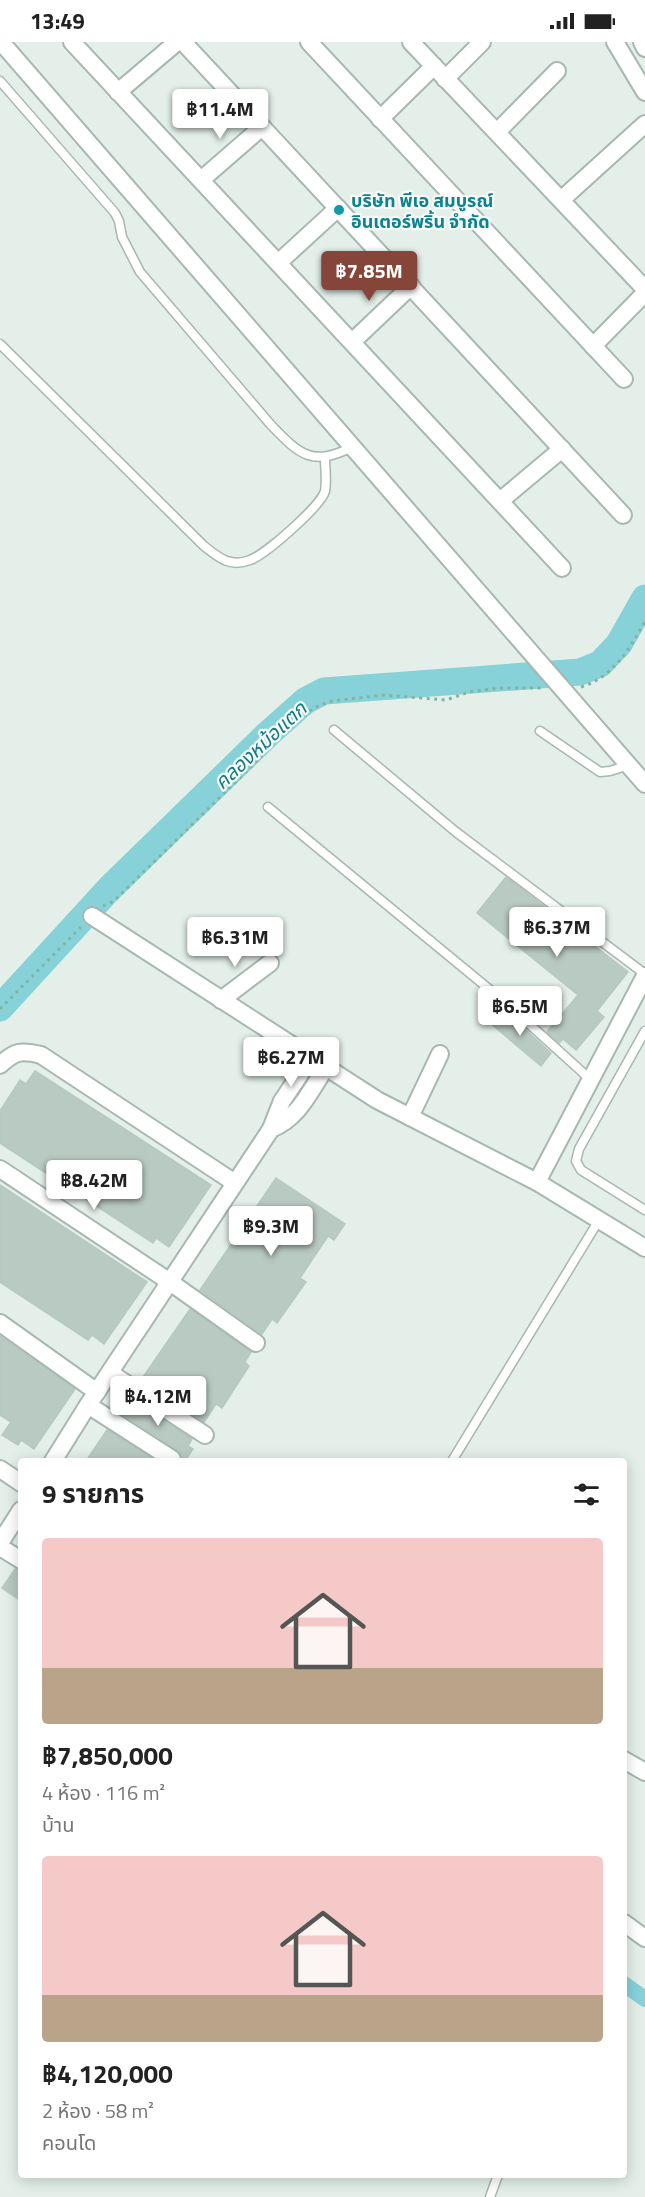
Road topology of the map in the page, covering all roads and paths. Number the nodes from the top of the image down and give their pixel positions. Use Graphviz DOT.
graph roads {
  1 [pos="1,42"];
  2 [pos="72,42"];
  3 [pos="177,42"];
  4 [pos="183,42"];
  5 [pos="411,42"];
  6 [pos="482,42"];
  7 [pos="615,42"];
  8 [pos="642,42"];
  9 [pos="310,43"];
  10 [pos="645,48"];
  11 [pos="557,70"];
  12 [pos="439,72"];
  13 [pos="0,81"];
  14 [pos="118,92"];
  15 [pos="645,92"];
  16 [pos="380,119"];
  17 [pos="645,124"];
  18 [pos="262,127"];
  19 [pos="497,132"];
  20 [pos="201,180"];
  21 [pos="561,200"];
  22 [pos="338,208"];
  23 [pos="278,263"];
  24 [pos="411,286"];
  25 [pos="645,291"];
  26 [pos="352,342"];
  27 [pos="0,344"];
  28 [pos="593,346"];
  29 [pos="624,379"];
  30 [pos="353,447"];
  31 [pos="562,449"];
  32 [pos="325,458"];
  33 [pos="500,501"];
  34 [pos="623,515"];
  35 [pos="562,568"];
  36 [pos="334,730"];
  37 [pos="540,731"];
  38 [pos="629,765"];
  39 [pos="645,784"];
  40 [pos="268,807"];
  41 [pos="92,916"];
  42 [pos="270,963"];
  43 [pos="645,975"];
  44 [pos="221,1000"];
  45 [pos="0,1009"];
  46 [pos="645,1031"];
  47 [pos="440,1054"];
  48 [pos="319,1062"];
  49 [pos="0,1065"];
  50 [pos="591,1080"];
  51 [pos="410,1117"];
  52 [pos="0,1169"];
  53 [pos="537,1182"];
  54 [pos="235,1183"];
  55 [pos="645,1210"];
  56 [pos="599,1220"];
  57 [pos="645,1248"];
  58 [pos="170,1282"];
  59 [pos="0,1323"];
  60 [pos="256,1343"];
  61 [pos="110,1373"];
  62 [pos="93,1398"];
  63 [pos="205,1436"];
  64 [pos="59,1458"];
  65 [pos="171,1458"];
  66 [pos="454,1458"];
  67 [pos="0,1469"];
  68 [pos="18,1481"];
  69 [pos="18,1515"];
  70 [pos="0,1545"];
  71 [pos="18,1558"];
  72 [pos="627,1762"];
  73 [pos="645,1772"];
  74 [pos="627,1925"];
  75 [pos="645,1938"];
  76 [pos="497,2178"];
  77 [pos="490,2197"];
  1 -- 30 [label="street"];
  2 -- 14 [label="street"];
  3 -- 14 [label="street"];
  4 -- 18 [label="street"];
  5 -- 12 [label="street"];
  6 -- 12 [label="street"];
  7 -- 15 [label="street"];
  8 -- 10 [label="street"];
  9 -- 16 [label="street"];
  11 -- 19 [label="street"];
  12 -- 16 [label="street"];
  12 -- 19 [label="street"];
  13 -- 32 [label="lane"];
  14 -- 20 [label="street"];
  16 -- 28 [label="street"];
  17 -- 21 [label="street"];
  18 -- 20 [label="street"];
  18 -- 22 [label="street"];
  19 -- 21 [label="street"];
  20 -- 23 [label="street"];
  21 -- 25 [label="street"];
  22 -- 23 [label="street"];
  22 -- 24 [label="street"];
  23 -- 26 [label="street"];
  24 -- 26 [label="street"];
  24 -- 31 [label="street"];
  25 -- 28 [label="street"];
  26 -- 33 [label="street"];
  27 -- 32 [label="lane"];
  28 -- 29 [label="street"];
  30 -- 32 [label="lane"];
  30 -- 38 [label="street"];
  31 -- 33 [label="street"];
  31 -- 34 [label="street"];
  33 -- 35 [label="street"];
  36 -- 43 [label="lane"];
  37 -- 38 [label="lane"];
  38 -- 39 [label="street"];
  40 -- 50 [label="lane"];
  41 -- 44 [label="street"];
  41 -- 45 [label="path"];
  42 -- 44 [label="street"];
  43 -- 50 [label="street"];
  44 -- 48 [label="street"];
  46 -- 55 [label="lane"];
  47 -- 51 [label="street"];
  48 -- 51 [label="street"];
  48 -- 54 [label="street"];
  49 -- 54 [label="street"];
  50 -- 53 [label="street"];
  51 -- 53 [label="street"];
  52 -- 58 [label="street"];
  53 -- 56 [label="street"];
  54 -- 58 [label="street"];
  56 -- 57 [label="street"];
  56 -- 66 [label="lane"];
  58 -- 60 [label="street"];
  58 -- 61 [label="street"];
  59 -- 62 [label="street"];
  61 -- 62 [label="street"];
  61 -- 63 [label="street"];
  62 -- 64 [label="street"];
  62 -- 65 [label="street"];
  67 -- 68 [label="street"];
  69 -- 70 [label="street"];
  70 -- 71 [label="street"];
  72 -- 73 [label="street"];
  74 -- 75 [label="street"];
  76 -- 77 [label="lane"];
}
